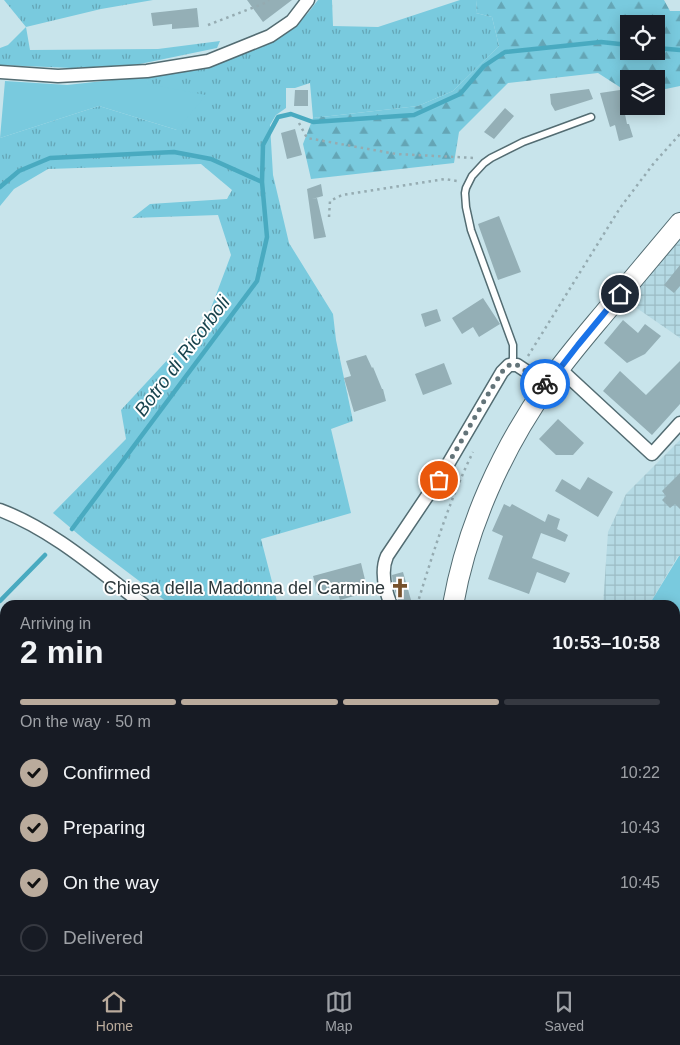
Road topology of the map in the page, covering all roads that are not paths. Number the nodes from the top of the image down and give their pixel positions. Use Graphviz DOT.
graph roads {
  1 [pos="308,0"];
  2 [pos="0,72"];
  3 [pos="591,117"];
  4 [pos="680,223"];
  5 [pos="511,364"];
  6 [pos="559,368"];
  7 [pos="547,385"];
  8 [pos="680,423"];
  9 [pos="0,510"];
  10 [pos="137,600"];
  11 [pos="390,600"];
  12 [pos="453,600"];
  1 -- 2 [label="street"];
  3 -- 5 [label="lane"];
  4 -- 6 [label="main road"];
  5 -- 7 [label="street"];
  5 -- 11 [label="street"];
  6 -- 7 [label="main road"];
  6 -- 8 [label="street"];
  7 -- 12 [label="main road"];
  9 -- 10 [label="street"];
}
